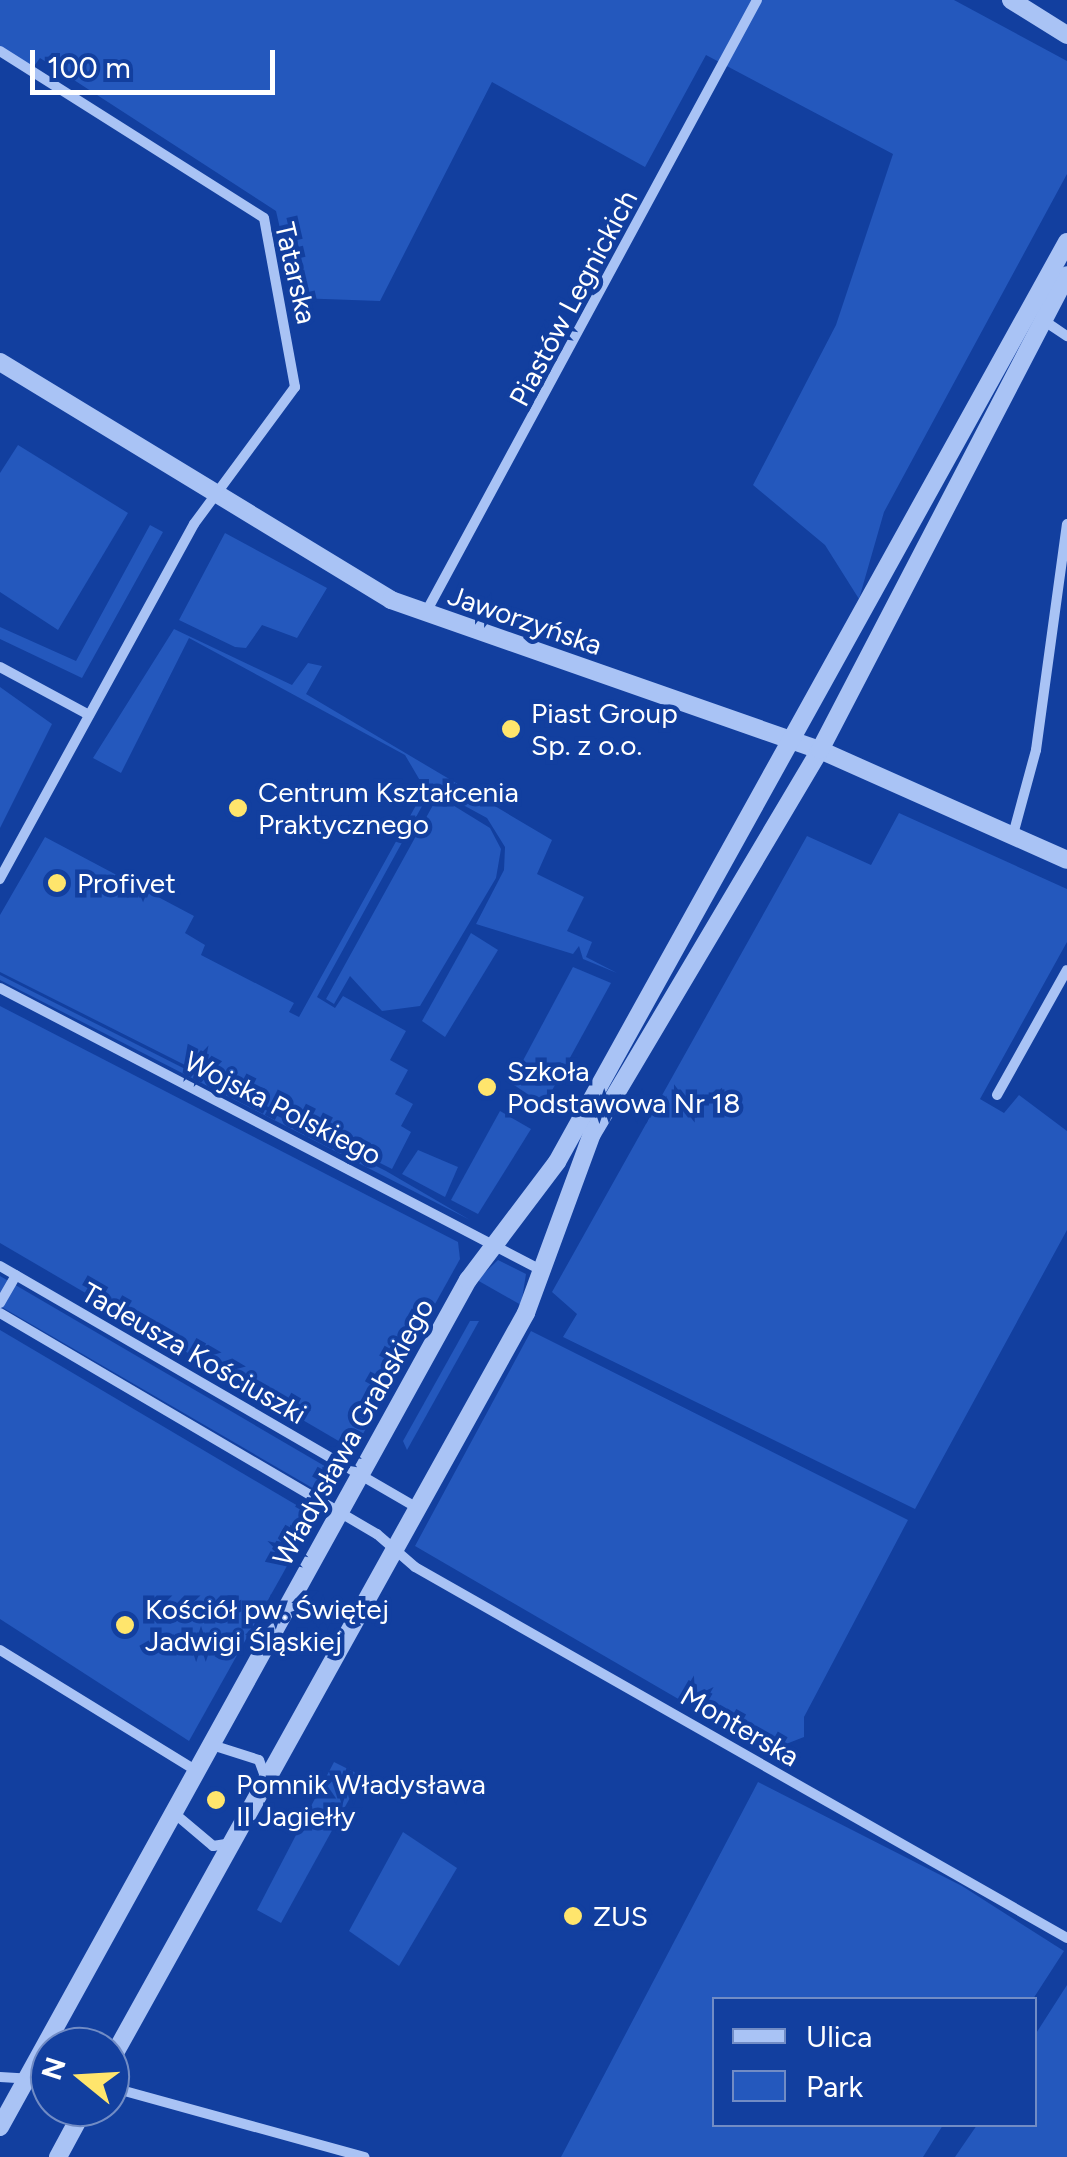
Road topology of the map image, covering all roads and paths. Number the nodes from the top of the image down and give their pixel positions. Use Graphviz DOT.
graph roads {
  1 [pos="758,0"];
  2 [pos="1011,0"];
  3 [pos="1066,35"];
  4 [pos="0,51"];
  5 [pos="1067,242"];
  6 [pos="1067,275"];
  7 [pos="1044,320"];
  8 [pos="1067,336"];
  9 [pos="0,362"];
  10 [pos="212,498"];
  11 [pos="1067,524"];
  12 [pos="425,615"];
  13 [pos="0,667"];
  14 [pos="89,715"];
  15 [pos="796,741"];
  16 [pos="820,750"];
  17 [pos="1014,831"];
  18 [pos="1067,860"];
  19 [pos="0,879"];
  20 [pos="1067,970"];
  21 [pos="0,988"];
  22 [pos="997,1095"];
  23 [pos="576,1147"];
  24 [pos="492,1243"];
  25 [pos="0,1266"];
  26 [pos="544,1271"];
  27 [pos="16,1275"];
  28 [pos="0,1302"];
  29 [pos="0,1314"];
  30 [pos="360,1475"];
  31 [pos="418,1508"];
  32 [pos="340,1512"];
  33 [pos="397,1546"];
  34 [pos="0,1650"];
  35 [pos="211,1746"];
  36 [pos="197,1771"];
  37 [pos="266,1780"];
  38 [pos="174,1812"];
  39 [pos="231,1843"];
  40 [pos="1067,1938"];
  41 [pos="129,2027"];
  42 [pos="0,2077"];
  43 [pos="28,2077"];
  44 [pos="130,2092"];
  45 [pos="0,2127"];
  46 [pos="74,2127"];
  47 [pos="58,2157"];
  48 [pos="365,2157"];
  1 -- 12 [label="street, Piastów Legnickich"];
  2 -- 3 [label="street"];
  4 -- 10 [label="street, Tatarska"];
  5 -- 15 [label="street, Władysława Grabskiego"];
  6 -- 7 [label="street, Władysława Grabskiego"];
  7 -- 8 [label="street"];
  7 -- 16 [label="street, Władysława Grabskiego"];
  9 -- 10 [label="street, Jaworzyńska"];
  10 -- 12 [label="street, Jaworzyńska"];
  10 -- 14 [label="street, Tatarska"];
  11 -- 17 [label="street"];
  12 -- 15 [label="street, Jaworzyńska"];
  13 -- 14 [label="street"];
  14 -- 19 [label="street, Tatarska"];
  15 -- 16 [label="street, Jaworzyńska"];
  15 -- 23 [label="street, Władysława Grabskiego"];
  16 -- 17 [label="street, Jaworzyńska"];
  16 -- 23 [label="street, Władysława Grabskiego"];
  17 -- 18 [label="street, Jaworzyńska"];
  20 -- 22 [label="street"];
  21 -- 24 [label="street, Wojska Polskiego"];
  23 -- 24 [label="street, Władysława Grabskiego"];
  23 -- 26 [label="street, Władysława Grabskiego"];
  24 -- 26 [label="street, Wojska Polskiego"];
  24 -- 30 [label="street, Władysława Grabskiego"];
  25 -- 27 [label="street, Tadeusza Kościuszki"];
  26 -- 31 [label="street, Władysława Grabskiego"];
  27 -- 28 [label="street"];
  27 -- 30 [label="street, Tadeusza Kościuszki"];
  29 -- 32 [label="street"];
  30 -- 31 [label="street, Tadeusza Kościuszki"];
  30 -- 32 [label="street, Władysława Grabskiego"];
  31 -- 33 [label="street, Władysława Grabskiego"];
  32 -- 33 [label="street"];
  32 -- 35 [label="street, Władysława Grabskiego"];
  33 -- 37 [label="street, Władysława Grabskiego"];
  33 -- 40 [label="street, Monterska"];
  34 -- 36 [label="street"];
  35 -- 36 [label="street, Władysława Grabskiego"];
  35 -- 37 [label="street"];
  36 -- 38 [label="street, Władysława Grabskiego"];
  37 -- 39 [label="street, Władysława Grabskiego"];
  38 -- 39 [label="street"];
  38 -- 43 [label="street, Władysława Grabskiego"];
  39 -- 41 [label="street, Władysława Grabskiego"];
  42 -- 43 [label="street"];
  43 -- 45 [label="street, Władysława Grabskiego"];
  44 -- 48 [label="street"];
  46 -- 47 [label="street"];
}
